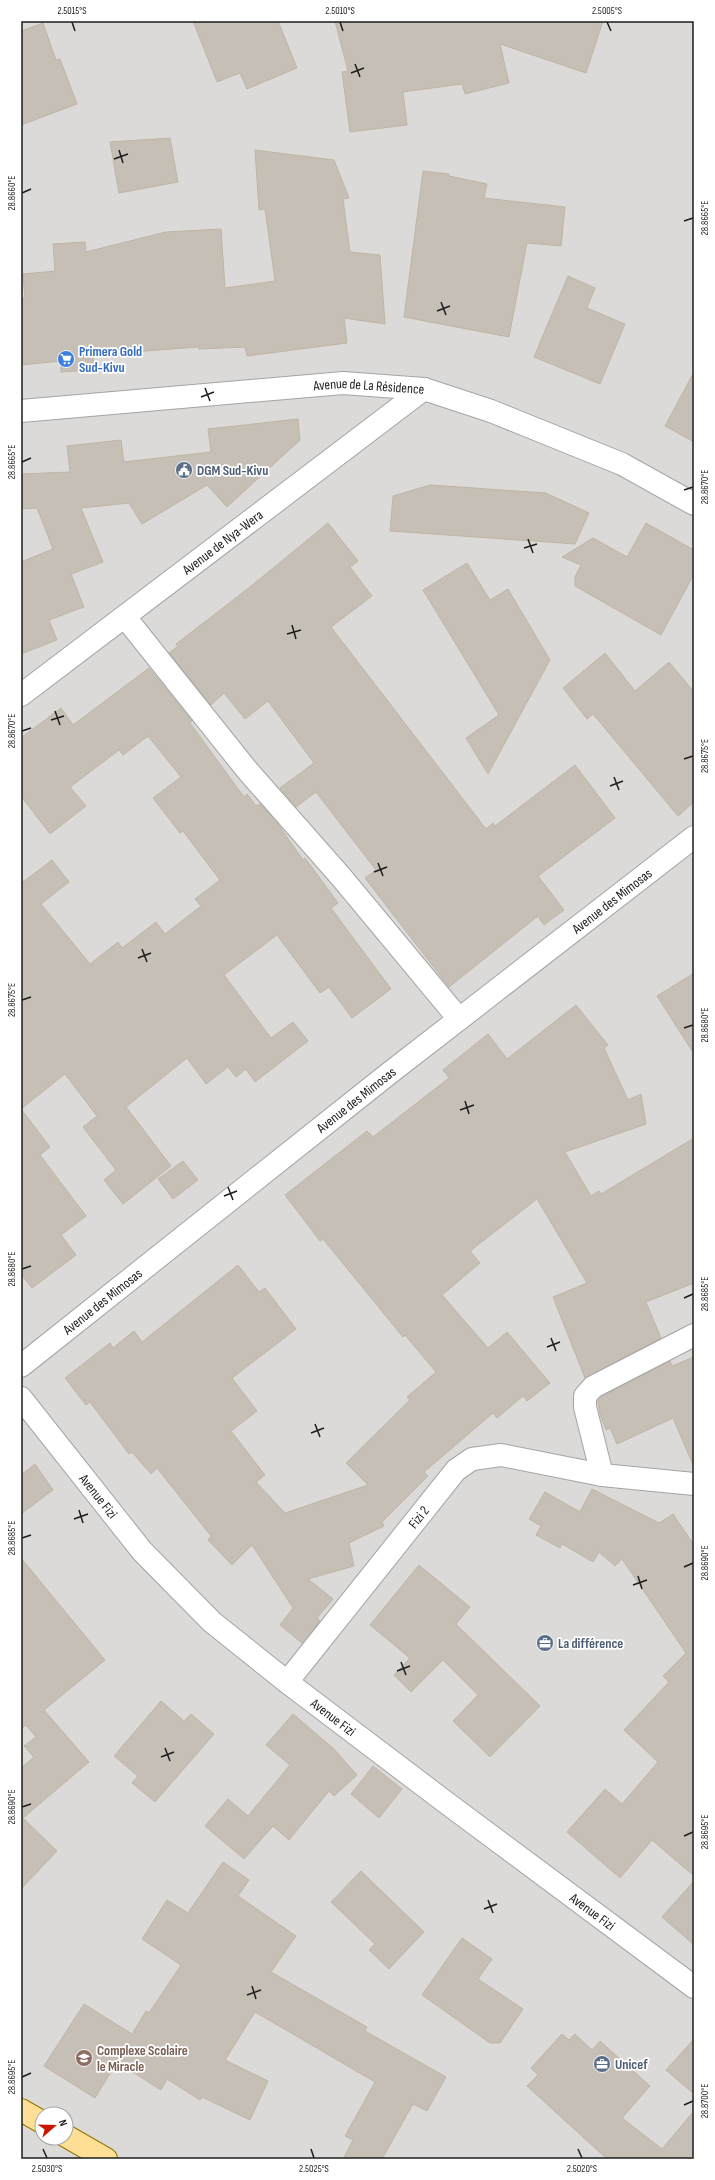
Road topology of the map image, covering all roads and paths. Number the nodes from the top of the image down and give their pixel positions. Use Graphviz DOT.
graph roads {
  1 [pos="424,389"];
  2 [pos="21,412"];
  3 [pos="694,504"];
  4 [pos="125,617"];
  5 [pos="21,696"];
  6 [pos="694,836"];
  7 [pos="459,1019"];
  8 [pos="694,1335"];
  9 [pos="21,1366"];
  10 [pos="21,1398"];
  11 [pos="602,1475"];
  12 [pos="694,1484"];
  13 [pos="287,1682"];
  14 [pos="694,1986"];
  15 [pos="21,2110"];
  16 [pos="34,2117"];
  17 [pos="74,2141"];
  18 [pos="106,2159"];
  1 -- 2 [label="street, Avenue de La Résidence"];
  1 -- 3 [label="street, Avenue de La Résidence"];
  1 -- 4 [label="street, Avenue de Nya-Wera"];
  4 -- 5 [label="street, Avenue de Nya-Wera"];
  4 -- 7 [label="street"];
  6 -- 7 [label="street, Avenue des Mimosas"];
  7 -- 9 [label="street, Avenue des Mimosas"];
  8 -- 11 [label="street"];
  10 -- 13 [label="street, Avenue Fizi"];
  11 -- 12 [label="street, Fizi 2"];
  11 -- 13 [label="street, Fizi 2"];
  13 -- 14 [label="street, Avenue Fizi"];
  15 -- 16 [label="main road"];
  17 -- 18 [label="main road"];
}
